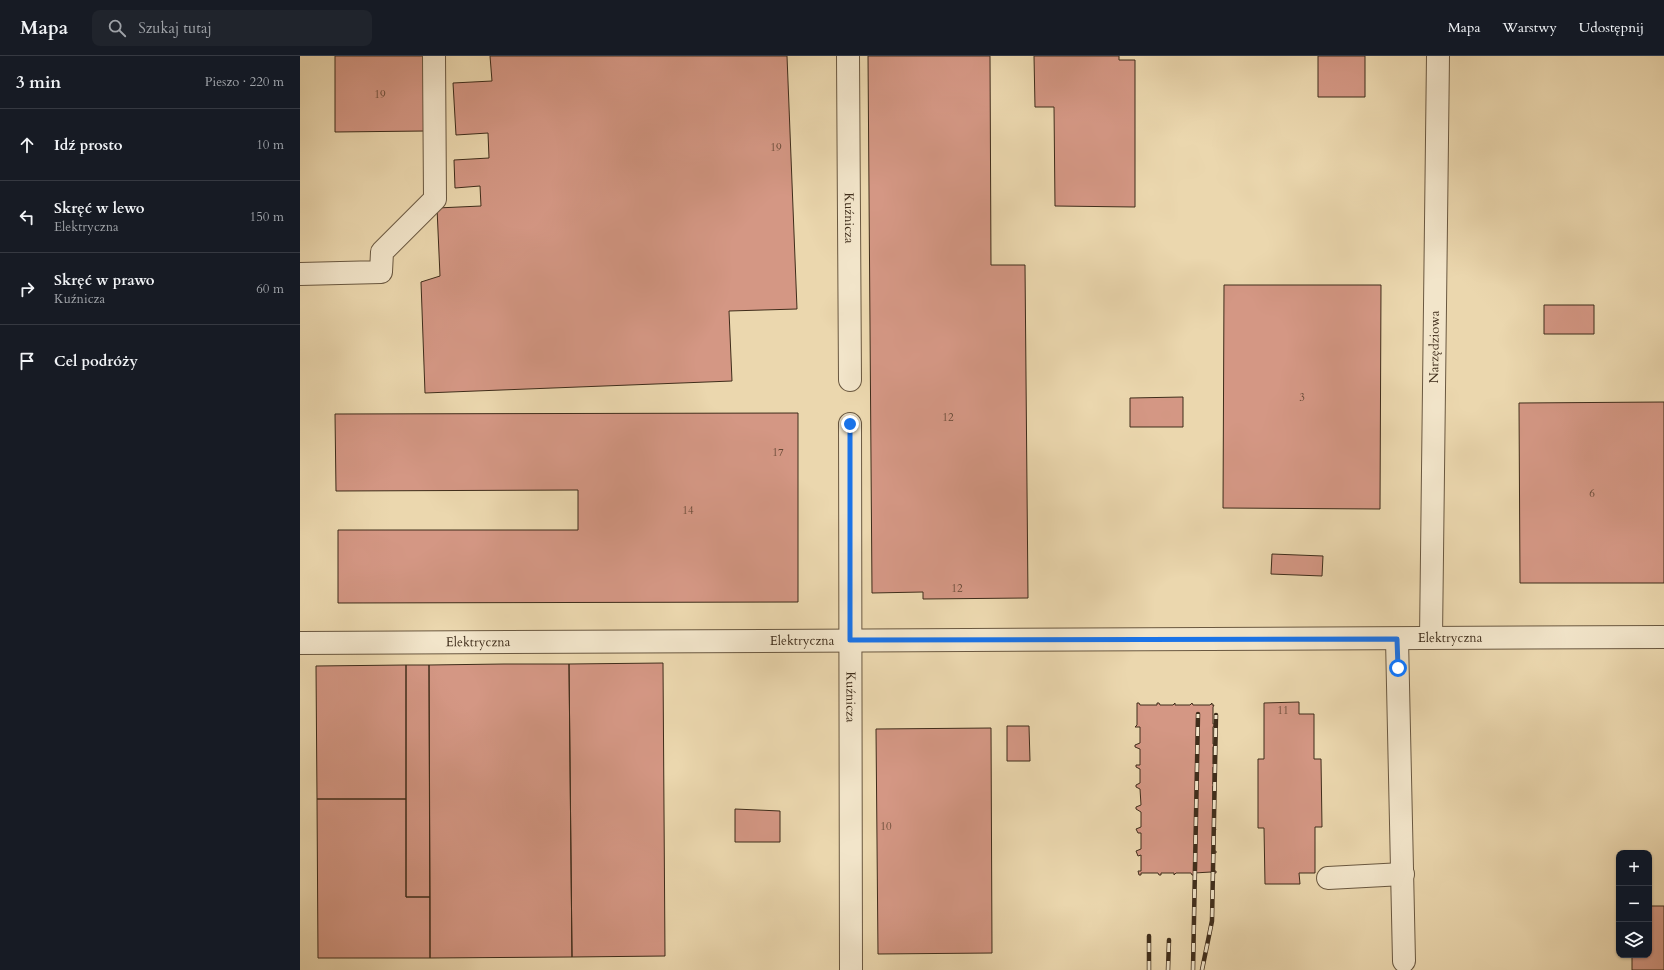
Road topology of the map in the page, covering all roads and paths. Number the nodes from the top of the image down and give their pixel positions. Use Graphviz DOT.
graph roads {
  1 [pos="434,56"];
  2 [pos="848,56"];
  3 [pos="1438,56"];
  4 [pos="300,274"];
  5 [pos="850,380"];
  6 [pos="850,424"];
  7 [pos="1664,637"];
  8 [pos="1431,638"];
  9 [pos="1397,639"];
  10 [pos="850,640"];
  11 [pos="300,643"];
  12 [pos="1403,874"];
  13 [pos="1328,878"];
  14 [pos="1404,961"];
  15 [pos="851,970"];
  1 -- 4 [label="street"];
  2 -- 5 [label="street, Kuźnicza"];
  3 -- 8 [label="street, Narzędziowa"];
  6 -- 10 [label="street, Kuźnicza"];
  7 -- 8 [label="street, Elektryczna"];
  8 -- 9 [label="street, Elektryczna"];
  9 -- 10 [label="street, Elektryczna"];
  9 -- 12 [label="street"];
  10 -- 11 [label="street, Elektryczna"];
  10 -- 15 [label="street, Kuźnicza"];
  12 -- 13 [label="street"];
  12 -- 14 [label="street"];
}
